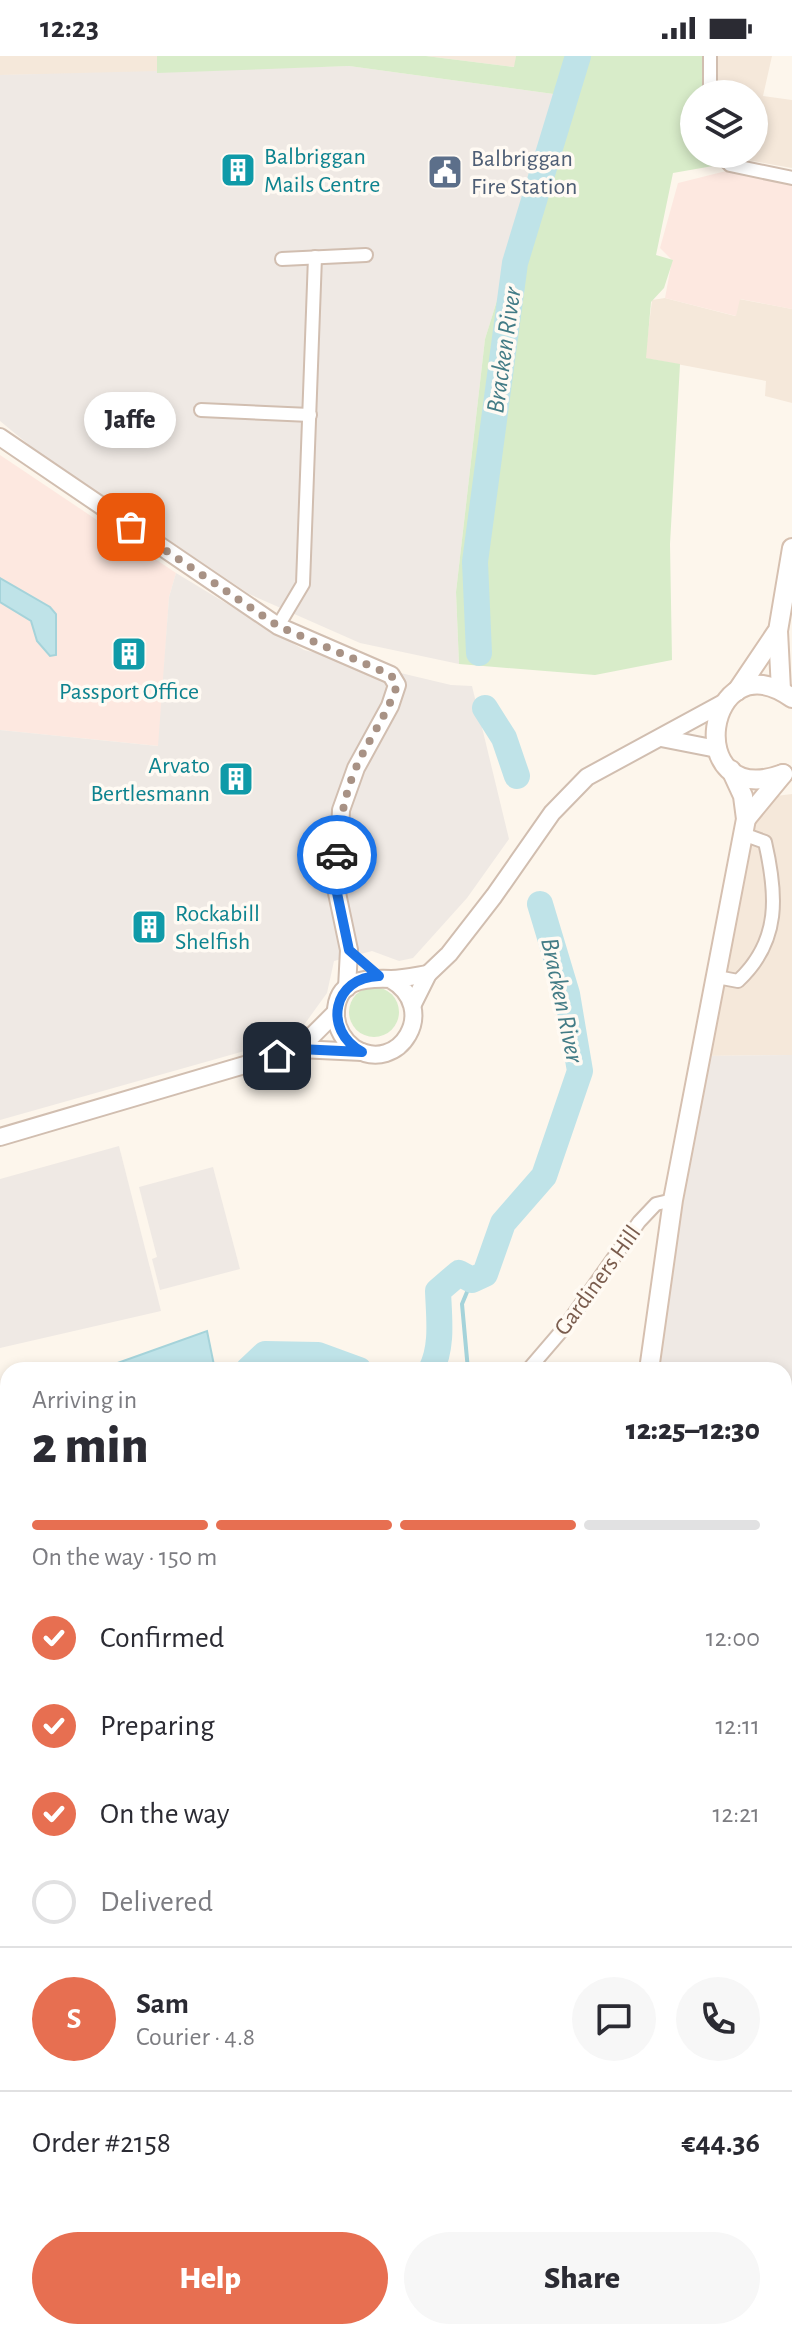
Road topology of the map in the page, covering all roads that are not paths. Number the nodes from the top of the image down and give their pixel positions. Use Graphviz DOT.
graph roads {
  1 [pos="710,56"];
  2 [pos="710,80"];
  3 [pos="744,168"];
  4 [pos="792,178"];
  5 [pos="366,255"];
  6 [pos="315,257"];
  7 [pos="282,259"];
  8 [pos="201,410"];
  9 [pos="310,415"];
  10 [pos="0,437"];
  11 [pos="792,548"];
  12 [pos="278,626"];
  13 [pos="778,631"];
  14 [pos="786,694"];
  15 [pos="731,697"];
  16 [pos="661,738"];
  17 [pos="717,749"];
  18 [pos="731,770"];
  19 [pos="788,771"];
  20 [pos="744,826"];
  21 [pos="349,950"];
  22 [pos="428,974"];
  23 [pos="384,977"];
  24 [pos="717,977"];
  25 [pos="347,988"];
  26 [pos="413,1004"];
  27 [pos="336,1012"];
  28 [pos="299,1049"];
  29 [pos="362,1052"];
  30 [pos="0,1137"];
  31 [pos="673,1200"];
  32 [pos="535,1362"];
  33 [pos="650,1362"];
  1 -- 2 [label="street"];
  3 -- 4 [label="street"];
  5 -- 6 [label="street"];
  6 -- 7 [label="street"];
  6 -- 9 [label="street"];
  8 -- 9 [label="street"];
  9 -- 12 [label="street"];
  10 -- 12 [label="street"];
  11 -- 13 [label="main road"];
  12 -- 21 [label="street"];
  13 -- 14 [label="main road"];
  13 -- 15 [label="main road"];
  14 -- 15 [label="main road"];
  15 -- 16 [label="street"];
  15 -- 17 [label="main road"];
  16 -- 17 [label="street"];
  16 -- 22 [label="street"];
  17 -- 18 [label="main road"];
  18 -- 19 [label="main road"];
  18 -- 20 [label="main road"];
  19 -- 20 [label="main road"];
  20 -- 24 [label="main road"];
  20 -- 24 [label="street"];
  21 -- 23 [label="street"];
  21 -- 25 [label="street"];
  22 -- 23 [label="street"];
  22 -- 26 [label="street"];
  23 -- 25 [label="street"];
  23 -- 26 [label="street"];
  24 -- 31 [label="main road"];
  25 -- 27 [label="street"];
  26 -- 29 [label="street"];
  27 -- 28 [label="street"];
  27 -- 29 [label="street"];
  28 -- 29 [label="street"];
  28 -- 30 [label="street"];
  31 -- 32 [label="street, Gardiners Hill"];
  31 -- 33 [label="main road"];
}
